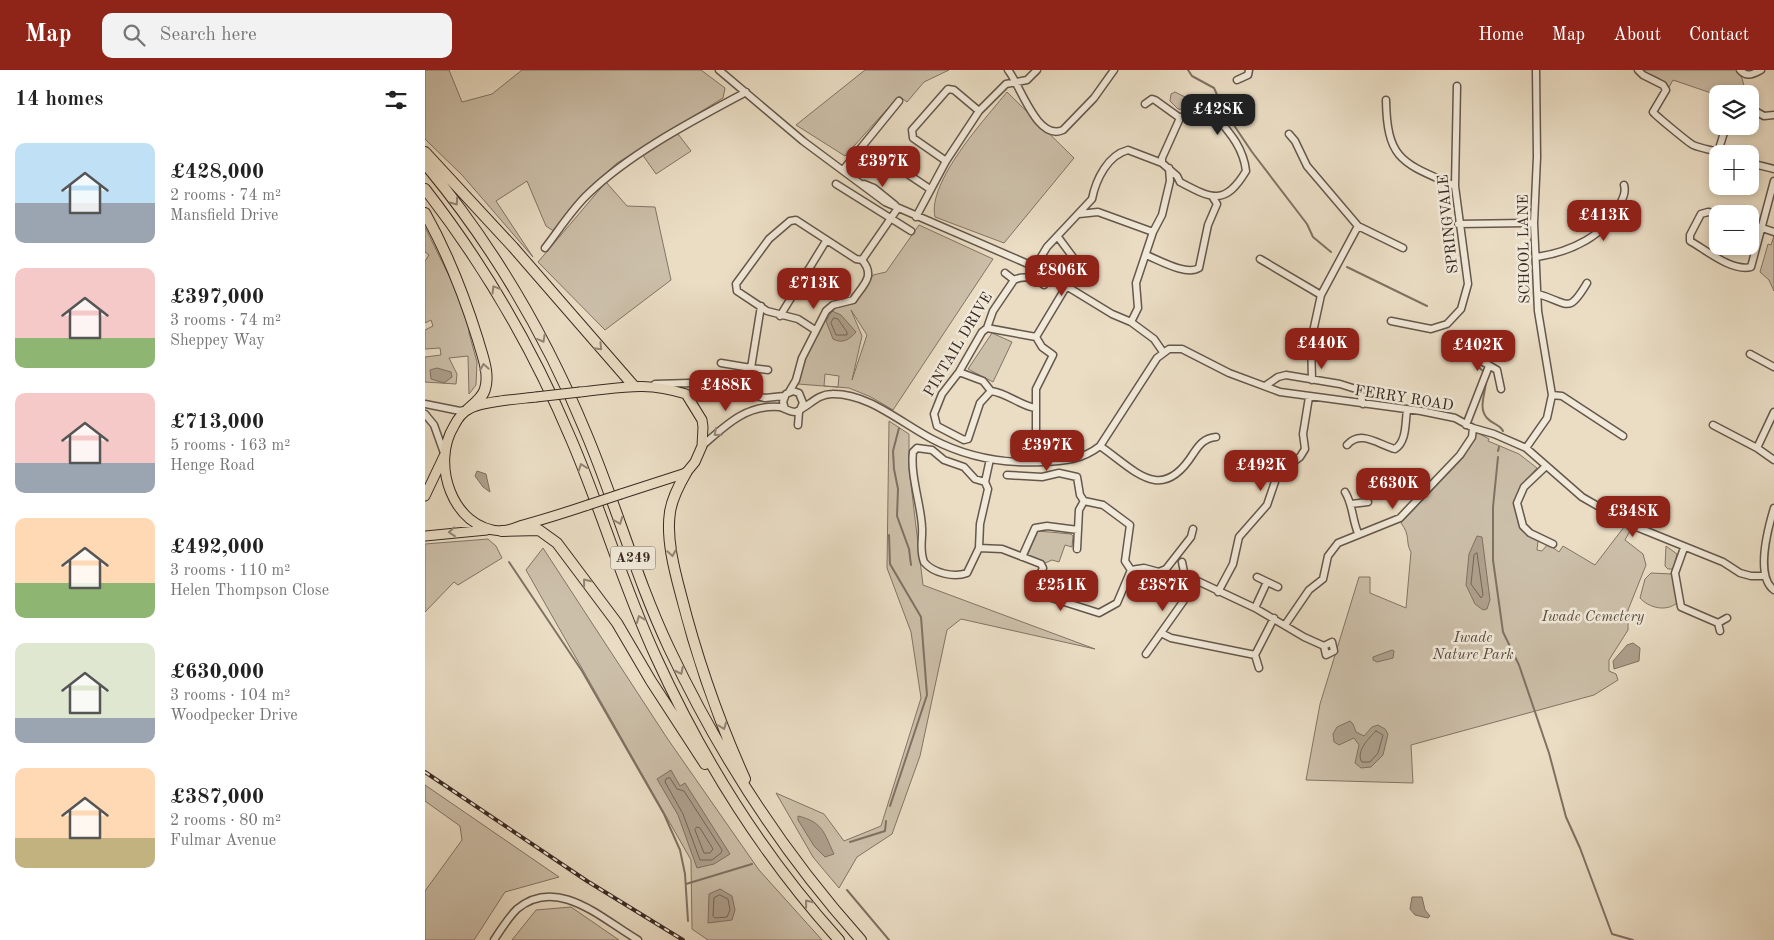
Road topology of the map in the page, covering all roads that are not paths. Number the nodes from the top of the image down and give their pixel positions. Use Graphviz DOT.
graph roads {
  1 [pos="719,70"];
  2 [pos="1008,70"];
  3 [pos="1037,70"];
  4 [pos="1114,70"];
  5 [pos="1249,70"];
  6 [pos="1536,70"];
  7 [pos="1637,70"];
  8 [pos="1740,70"];
  9 [pos="1761,70"];
  10 [pos="1237,80"];
  11 [pos="1017,82"];
  12 [pos="1457,86"];
  13 [pos="746,92"];
  14 [pos="1386,100"];
  15 [pos="899,101"];
  16 [pos="1145,104"];
  17 [pos="979,112"];
  18 [pos="1759,114"];
  19 [pos="1774,115"];
  20 [pos="1180,118"];
  21 [pos="1289,134"];
  22 [pos="1709,149"];
  23 [pos="425,152"];
  24 [pos="946,161"];
  25 [pos="1162,163"];
  26 [pos="425,164"];
  27 [pos="1759,165"];
  28 [pos="1169,168"];
  29 [pos="1774,169"];
  30 [pos="843,170"];
  31 [pos="909,175"];
  32 [pos="1774,181"];
  33 [pos="836,184"];
  34 [pos="1624,185"];
  35 [pos="1455,186"];
  36 [pos="425,189"];
  37 [pos="930,189"];
  38 [pos="1212,196"];
  39 [pos="1091,199"];
  40 [pos="898,208"];
  41 [pos="1098,212"];
  42 [pos="1709,212"];
  43 [pos="425,213"];
  44 [pos="1079,214"];
  45 [pos="916,217"];
  46 [pos="890,218"];
  47 [pos="1534,223"];
  48 [pos="1458,224"];
  49 [pos="1359,226"];
  50 [pos="1759,227"];
  51 [pos="1762,228"];
  52 [pos="911,231"];
  53 [pos="1153,232"];
  54 [pos="1774,232"];
  55 [pos="1058,237"];
  56 [pos="1759,238"];
  57 [pos="826,241"];
  58 [pos="545,248"];
  59 [pos="1403,248"];
  60 [pos="1709,252"];
  61 [pos="1146,255"];
  62 [pos="1715,255"];
  63 [pos="1754,255"];
  64 [pos="1537,257"];
  65 [pos="1260,259"];
  66 [pos="863,260"];
  67 [pos="1035,267"];
  68 [pos="1085,267"];
  69 [pos="1005,273"];
  70 [pos="1014,280"];
  71 [pos="1587,283"];
  72 [pos="1044,285"];
  73 [pos="1066,287"];
  74 [pos="1538,294"];
  75 [pos="1321,295"];
  76 [pos="761,306"];
  77 [pos="781,316"];
  78 [pos="1391,321"];
  79 [pos="1131,322"];
  80 [pos="987,328"];
  81 [pos="815,330"];
  82 [pos="1036,337"];
  83 [pos="1476,349"];
  84 [pos="1163,352"];
  85 [pos="1750,354"];
  86 [pos="721,363"];
  87 [pos="1774,367"];
  88 [pos="751,368"];
  89 [pos="768,370"];
  90 [pos="1487,371"];
  91 [pos="959,372"];
  92 [pos="797,376"];
  93 [pos="1312,380"];
  94 [pos="633,385"];
  95 [pos="1265,386"];
  96 [pos="1501,389"];
  97 [pos="991,391"];
  98 [pos="787,394"];
  99 [pos="801,395"];
  100 [pos="1552,395"];
  101 [pos="1309,397"];
  102 [pos="817,398"];
  103 [pos="425,404"];
  104 [pos="1363,404"];
  105 [pos="1035,408"];
  106 [pos="468,409"];
  107 [pos="801,409"];
  108 [pos="787,410"];
  109 [pos="1407,410"];
  110 [pos="1774,412"];
  111 [pos="425,414"];
  112 [pos="1466,425"];
  113 [pos="1713,425"];
  114 [pos="1473,428"];
  115 [pos="1211,435"];
  116 [pos="1623,436"];
  117 [pos="702,446"];
  118 [pos="1099,446"];
  119 [pos="1347,446"];
  120 [pos="1526,448"];
  121 [pos="1757,448"];
  122 [pos="444,455"];
  123 [pos="990,459"];
  124 [pos="1774,460"];
  125 [pos="1036,462"];
  126 [pos="1545,467"];
  127 [pos="686,473"];
  128 [pos="1007,475"];
  129 [pos="985,482"];
  130 [pos="1345,492"];
  131 [pos="425,496"];
  132 [pos="1085,502"];
  133 [pos="1368,502"];
  134 [pos="1351,504"];
  135 [pos="1774,508"];
  136 [pos="1250,510"];
  137 [pos="1257,516"];
  138 [pos="1193,529"];
  139 [pos="1078,530"];
  140 [pos="502,531"];
  141 [pos="1358,534"];
  142 [pos="425,536"];
  143 [pos="1553,544"];
  144 [pos="979,548"];
  145 [pos="1684,548"];
  146 [pos="1077,549"];
  147 [pos="1022,557"];
  148 [pos="1182,562"];
  149 [pos="1131,570"];
  150 [pos="1763,576"];
  151 [pos="1257,577"];
  152 [pos="1197,582"];
  153 [pos="1267,582"];
  154 [pos="1278,587"];
  155 [pos="1774,590"];
  156 [pos="1218,592"];
  157 [pos="1255,608"];
  158 [pos="1274,618"];
  159 [pos="1727,618"];
  160 [pos="1718,623"];
  161 [pos="1285,625"];
  162 [pos="1720,631"];
  163 [pos="1161,633"];
  164 [pos="1324,646"];
  165 [pos="1146,654"];
  166 [pos="1255,655"];
  167 [pos="1259,668"];
  168 [pos="763,815"];
  169 [pos="754,830"];
  170 [pos="494,940"];
  171 [pos="638,940"];
  172 [pos="839,940"];
  173 [pos="861,940"];
  1 -- 13 [label="street"];
  2 -- 11 [label="street"];
  3 -- 11 [label="street"];
  4 -- 11 [label="street"];
  5 -- 10 [label="street"];
  6 -- 47 [label="street, SCHOOL LANE"];
  7 -- 22 [label="street"];
  8 -- 9 [label="street"];
  11 -- 17 [label="street"];
  12 -- 35 [label="street, SPRINGVALE"];
  13 -- 30 [label="street"];
  13 -- 58 [label="street"];
  14 -- 35 [label="street"];
  15 -- 30 [label="street"];
  16 -- 20 [label="street"];
  17 -- 24 [label="street"];
  17 -- 24 [label="street"];
  18 -- 19 [label="street"];
  20 -- 25 [label="street"];
  20 -- 38 [label="street"];
  21 -- 49 [label="street"];
  23 -- 94 [label="highway, one-way"];
  24 -- 37 [label="street"];
  25 -- 28 [label="street"];
  25 -- 39 [label="street"];
  26 -- 168 [label="highway, A249, one-way"];
  27 -- 29 [label="street"];
  28 -- 38 [label="street"];
  28 -- 53 [label="street"];
  30 -- 40 [label="street"];
  31 -- 37 [label="street"];
  32 -- 51 [label="street"];
  33 -- 46 [label="street"];
  34 -- 64 [label="street"];
  35 -- 48 [label="street, SPRINGVALE"];
  169 -- 36 [label="highway, A249, one-way"];
  37 -- 45 [label="street"];
  38 -- 61 [label="street"];
  39 -- 41 [label="street"];
  39 -- 44 [label="street"];
  40 -- 45 [label="street"];
  40 -- 46 [label="street"];
  41 -- 44 [label="street"];
  41 -- 53 [label="street"];
  42 -- 60 [label="street"];
  106 -- 43 [label="highway, one-way"];
  44 -- 55 [label="street"];
  45 -- 67 [label="street"];
  46 -- 52 [label="street"];
  46 -- 66 [label="street"];
  47 -- 48 [label="street"];
  47 -- 64 [label="street, SCHOOL LANE"];
  48 -- 78 [label="street, SPRINGVALE"];
  49 -- 59 [label="street"];
  49 -- 75 [label="street"];
  50 -- 51 [label="street"];
  51 -- 54 [label="street"];
  51 -- 56 [label="street"];
  53 -- 61 [label="street"];
  55 -- 67 [label="street"];
  55 -- 68 [label="street"];
  57 -- 66 [label="street"];
  57 -- 76 [label="street"];
  57 -- 77 [label="street"];
  61 -- 79 [label="street"];
  62 -- 63 [label="street"];
  64 -- 74 [label="street, SCHOOL LANE"];
  65 -- 75 [label="street"];
  66 -- 81 [label="street"];
  67 -- 73 [label="street"];
  69 -- 70 [label="street"];
  70 -- 72 [label="street"];
  70 -- 80 [label="street, PINTAIL DRIVE"];
  71 -- 74 [label="street"];
  73 -- 79 [label="street"];
  73 -- 82 [label="street"];
  74 -- 100 [label="street, SCHOOL LANE"];
  75 -- 93 [label="street"];
  76 -- 77 [label="street"];
  76 -- 88 [label="street"];
  77 -- 81 [label="street"];
  79 -- 84 [label="street"];
  80 -- 82 [label="street"];
  80 -- 91 [label="street, PINTAIL DRIVE"];
  81 -- 92 [label="street"];
  82 -- 105 [label="street"];
  83 -- 90 [label="street"];
  84 -- 95 [label="street, FERRY ROAD"];
  84 -- 118 [label="street"];
  85 -- 87 [label="street"];
  86 -- 88 [label="street"];
  88 -- 89 [label="street"];
  90 -- 96 [label="street"];
  90 -- 112 [label="street"];
  91 -- 97 [label="street"];
  91 -- 97 [label="street, PINTAIL DRIVE"];
  92 -- 98 [label="street"];
  92 -- 99 [label="street"];
  93 -- 95 [label="street"];
  93 -- 104 [label="street"];
  94 -- 98 [label="street"];
  94 -- 106 [label="main road, bridge"];
  94 -- 117 [label="main road"];
  95 -- 101 [label="street, FERRY ROAD"];
  97 -- 105 [label="street"];
  98 -- 99 [label="street"];
  98 -- 108 [label="street"];
  99 -- 102 [label="street"];
  99 -- 107 [label="street"];
  100 -- 116 [label="street"];
  100 -- 120 [label="street, SCHOOL LANE"];
  101 -- 104 [label="street, FERRY ROAD"];
  101 -- 137 [label="street"];
  102 -- 107 [label="street"];
  102 -- 123 [label="street"];
  103 -- 106 [label="street"];
  104 -- 109 [label="street, FERRY ROAD"];
  105 -- 125 [label="street"];
  106 -- 122 [label="main road"];
  107 -- 108 [label="street"];
  107 -- 108 [label="street"];
  108 -- 117 [label="street, one-way"];
  109 -- 112 [label="street, FERRY ROAD"];
  109 -- 119 [label="street"];
  110 -- 121 [label="street"];
  111 -- 122 [label="street"];
  112 -- 114 [label="street, FERRY ROAD"];
  113 -- 121 [label="street"];
  114 -- 120 [label="street, FERRY ROAD"];
  114 -- 141 [label="street"];
  115 -- 118 [label="street"];
  117 -- 127 [label="main road"];
  118 -- 125 [label="street"];
  120 -- 126 [label="street"];
  121 -- 124 [label="street"];
  122 -- 131 [label="main road"];
  122 -- 140 [label="main road"];
  123 -- 125 [label="street"];
  123 -- 129 [label="street"];
  126 -- 143 [label="street"];
  126 -- 145 [label="street"];
  127 -- 140 [label="main road, bridge"];
  127 -- 168 [label="highway, A249, one-way"];
  128 -- 132 [label="street"];
  129 -- 144 [label="street"];
  129 -- 144 [label="street"];
  130 -- 134 [label="street"];
  132 -- 139 [label="street"];
  132 -- 149 [label="street"];
  133 -- 134 [label="street"];
  134 -- 141 [label="street"];
  135 -- 150 [label="street"];
  136 -- 137 [label="street"];
  137 -- 156 [label="street"];
  138 -- 149 [label="street"];
  139 -- 146 [label="street"];
  139 -- 147 [label="street"];
  140 -- 142 [label="main road, one-way"];
  169 -- 140 [label="highway, A249, one-way"];
  141 -- 161 [label="street"];
  144 -- 147 [label="street"];
  145 -- 150 [label="street"];
  145 -- 160 [label="street"];
  147 -- 149 [label="street"];
  148 -- 152 [label="street"];
  150 -- 155 [label="street"];
  151 -- 153 [label="street"];
  152 -- 156 [label="street"];
  152 -- 163 [label="street"];
  153 -- 154 [label="street"];
  153 -- 157 [label="street"];
  156 -- 157 [label="street"];
  157 -- 158 [label="street"];
  158 -- 161 [label="street"];
  158 -- 166 [label="street"];
  159 -- 160 [label="street"];
  160 -- 162 [label="street"];
  161 -- 164 [label="street"];
  163 -- 165 [label="street"];
  163 -- 166 [label="street"];
  166 -- 167 [label="street"];
  168 -- 173 [label="highway, A249"];
  172 -- 169 [label="highway, A249, one-way"];
  170 -- 171 [label="street"];
}
